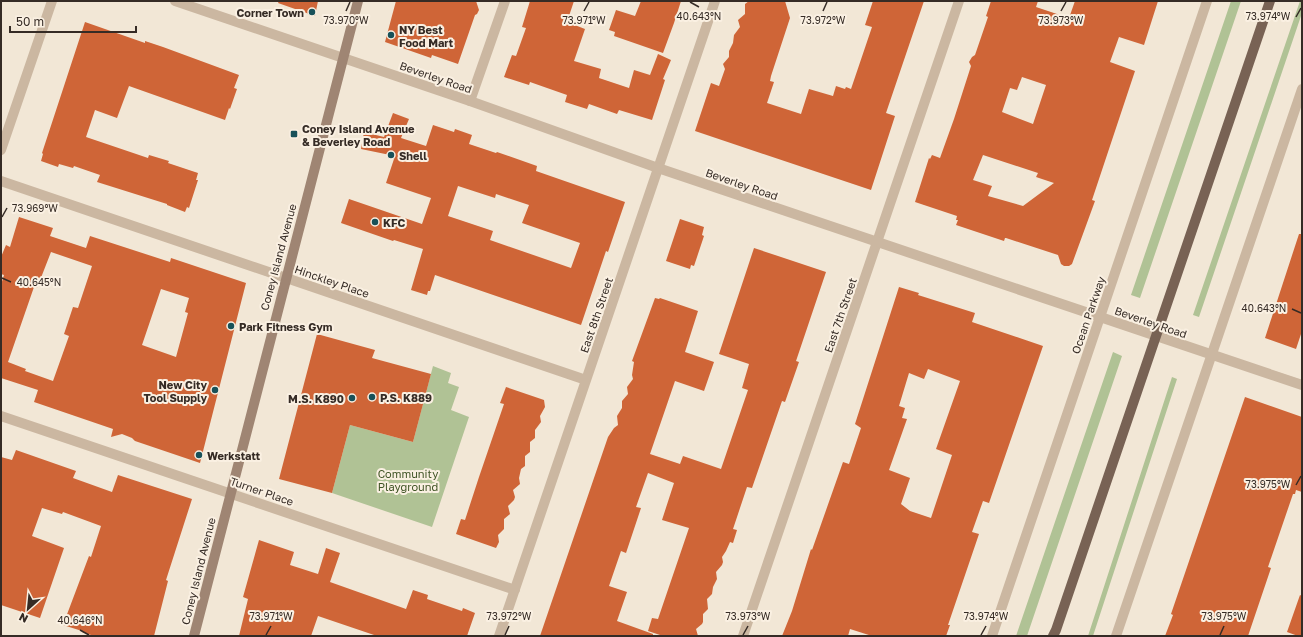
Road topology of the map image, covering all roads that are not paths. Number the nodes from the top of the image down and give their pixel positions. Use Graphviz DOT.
graph roads {
  1 [pos="52,1"];
  2 [pos="175,1"];
  3 [pos="358,1"];
  4 [pos="505,1"];
  5 [pos="715,1"];
  6 [pos="959,1"];
  7 [pos="1207,1"];
  8 [pos="1270,1"];
  9 [pos="343,58"];
  10 [pos="1302,89"];
  11 [pos="470,101"];
  12 [pos="1,150"];
  13 [pos="658,168"];
  14 [pos="1,181"];
  15 [pos="877,242"];
  16 [pos="286,278"];
  17 [pos="1100,318"];
  18 [pos="1156,336"];
  19 [pos="1212,355"];
  20 [pos="586,380"];
  21 [pos="1302,385"];
  22 [pos="1,416"];
  23 [pos="230,493"];
  24 [pos="514,590"];
  25 [pos="1055,634"];
  26 [pos="194,636"];
  27 [pos="499,636"];
  28 [pos="743,636"];
  29 [pos="992,636"];
  30 [pos="1116,636"];
  1 -- 12 [label="street"];
  2 -- 9 [label="street, Beverley Road"];
  3 -- 9 [label="main road, Coney Island Avenue"];
  4 -- 11 [label="street"];
  5 -- 13 [label="street, East 8th Street"];
  6 -- 15 [label="street, East 7th Street"];
  7 -- 17 [label="street, Ocean Parkway"];
  8 -- 18 [label="main road"];
  9 -- 11 [label="street, Beverley Road"];
  9 -- 16 [label="main road, Coney Island Avenue"];
  10 -- 19 [label="street"];
  11 -- 13 [label="street, Beverley Road"];
  13 -- 15 [label="street, Beverley Road"];
  13 -- 20 [label="street, East 8th Street"];
  14 -- 16 [label="street, Hinckley Place"];
  15 -- 17 [label="street, Beverley Road"];
  15 -- 28 [label="street, East 7th Street"];
  16 -- 20 [label="street, Hinckley Place"];
  16 -- 23 [label="main road, Coney Island Avenue"];
  17 -- 18 [label="street, Beverley Road"];
  17 -- 29 [label="street, Ocean Parkway"];
  18 -- 19 [label="street, Beverley Road"];
  18 -- 25 [label="main road"];
  19 -- 21 [label="street, Beverley Road"];
  19 -- 30 [label="street"];
  20 -- 24 [label="street, East 8th Street"];
  22 -- 23 [label="street, Turner Place"];
  23 -- 24 [label="street, Turner Place"];
  23 -- 26 [label="main road, Coney Island Avenue"];
  24 -- 27 [label="street, East 8th Street"];
}
